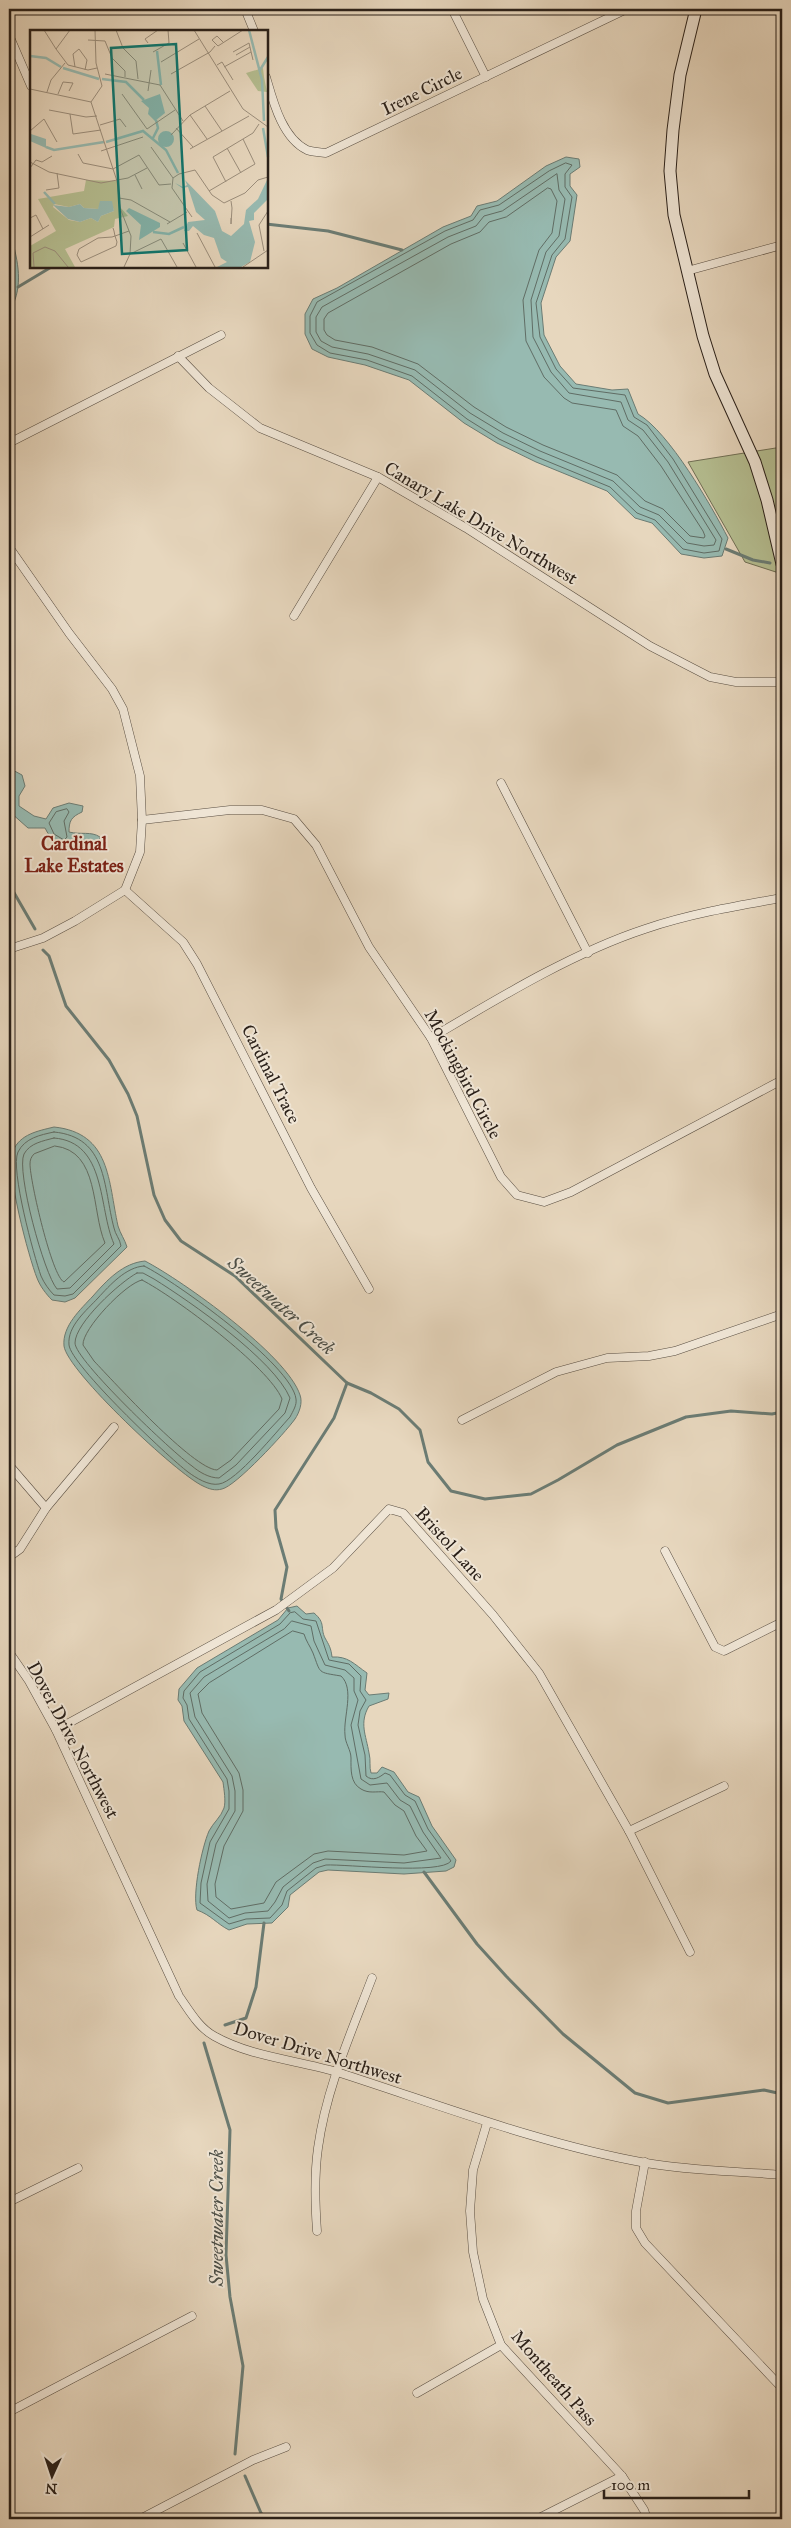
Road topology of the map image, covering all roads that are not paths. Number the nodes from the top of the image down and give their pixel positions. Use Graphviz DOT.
graph roads {
  1 [pos="245,9"];
  2 [pos="452,9"];
  3 [pos="627,9"];
  4 [pos="696,9"];
  5 [pos="254,30"];
  6 [pos="9,35"];
  7 [pos="486,77"];
  8 [pos="30,84"];
  9 [pos="268,84"];
  10 [pos="782,245"];
  11 [pos="687,271"];
  12 [pos="221,335"];
  13 [pos="178,356"];
  14 [pos="9,443"];
  15 [pos="378,477"];
  16 [pos="9,547"];
  17 [pos="782,564"];
  18 [pos="294,616"];
  19 [pos="782,682"];
  20 [pos="502,782"];
  21 [pos="142,820"];
  22 [pos="125,890"];
  23 [pos="782,898"];
  24 [pos="9,949"];
  25 [pos="588,953"];
  26 [pos="431,1038"];
  27 [pos="782,1080"];
  28 [pos="369,1289"];
  29 [pos="782,1314"];
  30 [pos="462,1420"];
  31 [pos="114,1427"];
  32 [pos="9,1465"];
  33 [pos="46,1508"];
  34 [pos="665,1551"];
  35 [pos="9,1557"];
  36 [pos="782,1622"];
  37 [pos="9,1652"];
  38 [pos="56,1730"];
  39 [pos="724,1786"];
  40 [pos="629,1831"];
  41 [pos="690,1952"];
  42 [pos="372,1978"];
  43 [pos="336,2072"];
  44 [pos="487,2123"];
  45 [pos="645,2162"];
  46 [pos="78,2168"];
  47 [pos="782,2175"];
  48 [pos="9,2202"];
  49 [pos="317,2231"];
  50 [pos="192,2316"];
  51 [pos="501,2345"];
  52 [pos="782,2388"];
  53 [pos="417,2393"];
  54 [pos="9,2412"];
  55 [pos="286,2446"];
  56 [pos="622,2476"];
  57 [pos="140,2519"];
  58 [pos="537,2519"];
  59 [pos="647,2519"];
  1 -- 5 [label="street"];
  2 -- 7 [label="street"];
  3 -- 7 [label="street, Irene Circle"];
  4 -- 11 [label="street"];
  6 -- 8 [label="street"];
  7 -- 9 [label="street, Irene Circle"];
  10 -- 11 [label="street"];
  11 -- 17 [label="street"];
  12 -- 13 [label="street"];
  13 -- 14 [label="street"];
  13 -- 15 [label="street, Canary Lake Drive Northwest"];
  15 -- 18 [label="street"];
  15 -- 19 [label="street, Canary Lake Drive Northwest"];
  16 -- 21 [label="street"];
  20 -- 25 [label="street"];
  21 -- 22 [label="street"];
  21 -- 26 [label="street, Mockingbird Circle"];
  22 -- 24 [label="street"];
  22 -- 28 [label="street, Cardinal Trace"];
  23 -- 25 [label="street"];
  25 -- 26 [label="street"];
  26 -- 27 [label="street, Mockingbird Circle"];
  29 -- 30 [label="street"];
  31 -- 33 [label="street"];
  32 -- 33 [label="street"];
  33 -- 35 [label="street"];
  34 -- 36 [label="street"];
  37 -- 38 [label="street, Dover Drive Northwest"];
  38 -- 40 [label="street, Bristol Lane"];
  38 -- 43 [label="street, Dover Drive Northwest"];
  39 -- 40 [label="street"];
  40 -- 41 [label="street"];
  42 -- 43 [label="street"];
  43 -- 44 [label="street, Dover Drive Northwest"];
  43 -- 49 [label="street"];
  44 -- 45 [label="street, Dover Drive Northwest"];
  44 -- 51 [label="street, Montheath Pass"];
  45 -- 47 [label="street, Dover Drive Northwest"];
  45 -- 52 [label="street"];
  46 -- 48 [label="street"];
  50 -- 54 [label="street"];
  51 -- 53 [label="street"];
  51 -- 56 [label="street, Montheath Pass"];
  55 -- 57 [label="street"];
  56 -- 58 [label="street"];
  56 -- 59 [label="street, Montheath Pass"];
}
